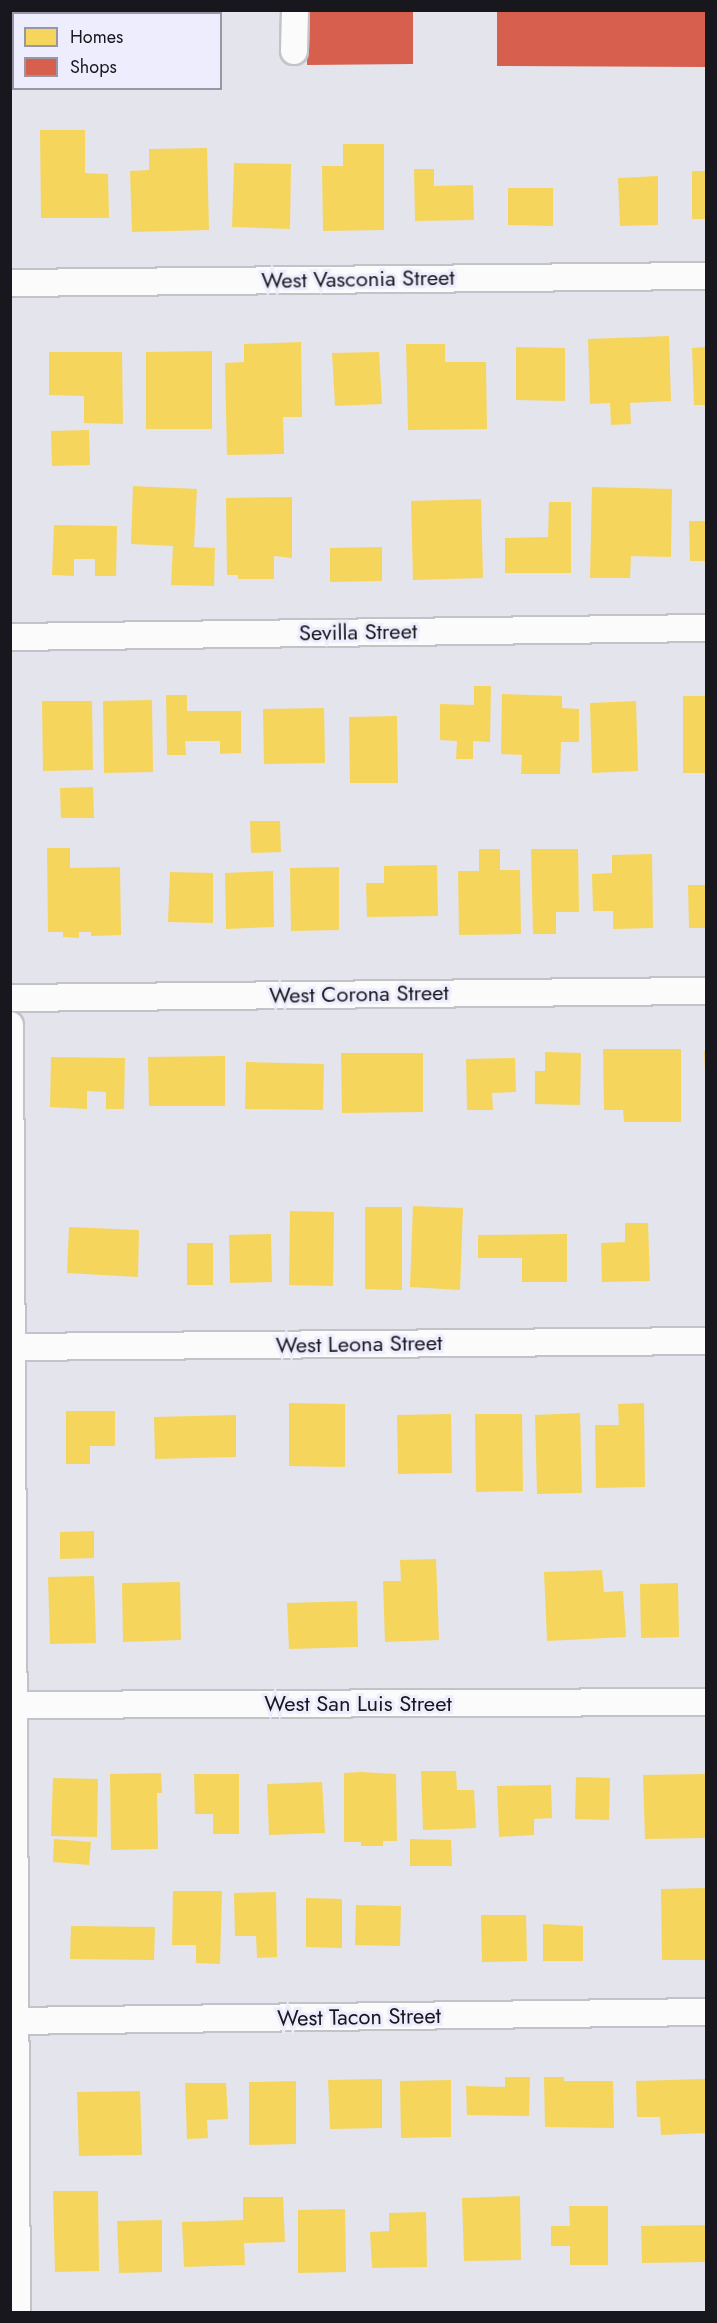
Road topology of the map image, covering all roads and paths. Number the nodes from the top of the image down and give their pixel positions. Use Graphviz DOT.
graph roads {
  1 [pos="295,10"];
  2 [pos="294,51"];
  3 [pos="706,276"];
  4 [pos="10,283"];
  5 [pos="706,628"];
  6 [pos="10,637"];
  7 [pos="706,991"];
  8 [pos="10,998"];
  9 [pos="10,1025"];
  10 [pos="706,1341"];
  11 [pos="12,1347"];
  12 [pos="706,1702"];
  13 [pos="13,1705"];
  14 [pos="706,2012"];
  15 [pos="13,2021"];
  16 [pos="17,2313"];
  1 -- 2 [label="street"];
  3 -- 4 [label="street, West Vasconia Street"];
  5 -- 6 [label="street, Sevilla Street"];
  7 -- 8 [label="street, West Corona Street"];
  9 -- 11 [label="street"];
  10 -- 11 [label="street, West Leona Street"];
  11 -- 13 [label="street"];
  12 -- 13 [label="street, West San Luis Street"];
  13 -- 15 [label="street"];
  14 -- 15 [label="street, West Tacon Street"];
  15 -- 16 [label="street"];
}
